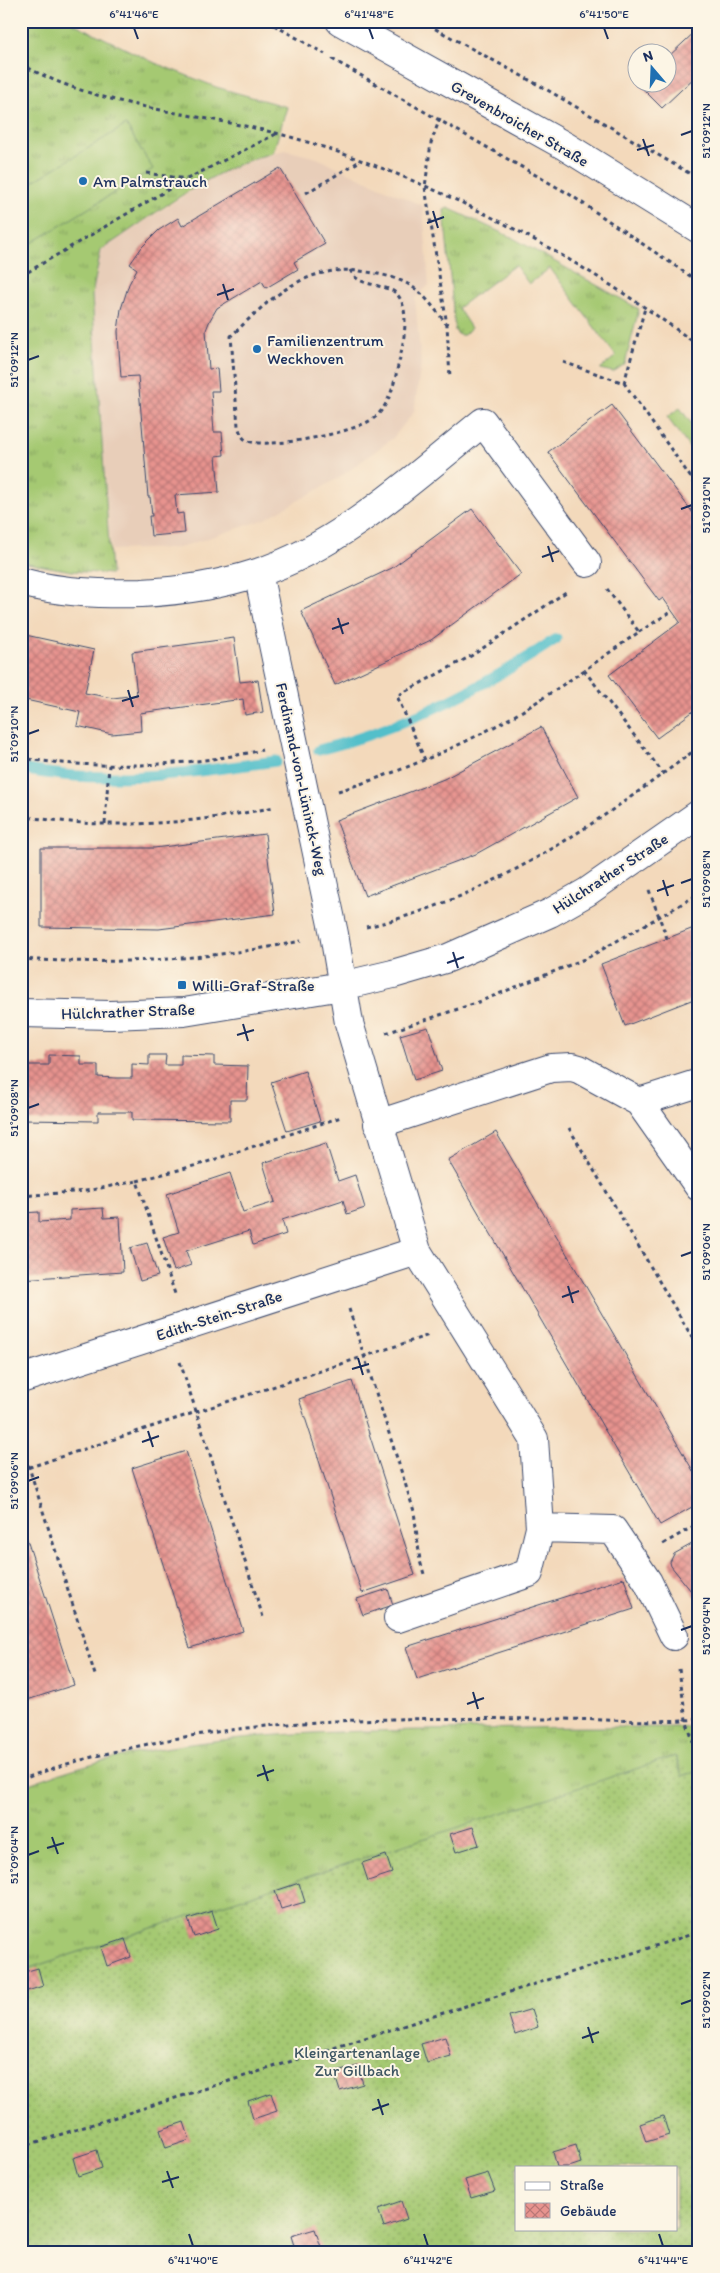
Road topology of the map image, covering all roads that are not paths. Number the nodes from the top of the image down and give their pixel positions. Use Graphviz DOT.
graph roads {
  1 [pos="340,21"];
  2 [pos="699,229"];
  3 [pos="591,567"];
  4 [pos="258,573"];
  5 [pos="21,582"];
  6 [pos="699,814"];
  7 [pos="342,986"];
  8 [pos="21,1013"];
  9 [pos="699,1083"];
  10 [pos="639,1102"];
  11 [pos="376,1115"];
  12 [pos="699,1186"];
  13 [pos="417,1251"];
  14 [pos="21,1379"];
  15 [pos="540,1528"];
  16 [pos="398,1618"];
  17 [pos="674,1636"];
  1 -- 2 [label="street, Grevenbroicher Straße"];
  3 -- 4 [label="street"];
  4 -- 5 [label="street"];
  4 -- 7 [label="street, Ferdinand-von-Lüninck-Weg"];
  6 -- 7 [label="street, Hülchrather Straße"];
  7 -- 8 [label="street, Hülchrather Straße"];
  7 -- 11 [label="street"];
  9 -- 10 [label="street"];
  10 -- 11 [label="street"];
  10 -- 12 [label="street"];
  11 -- 13 [label="street"];
  13 -- 14 [label="street, Edith-Stein-Straße"];
  13 -- 15 [label="street"];
  15 -- 16 [label="street"];
  15 -- 17 [label="street"];
}
